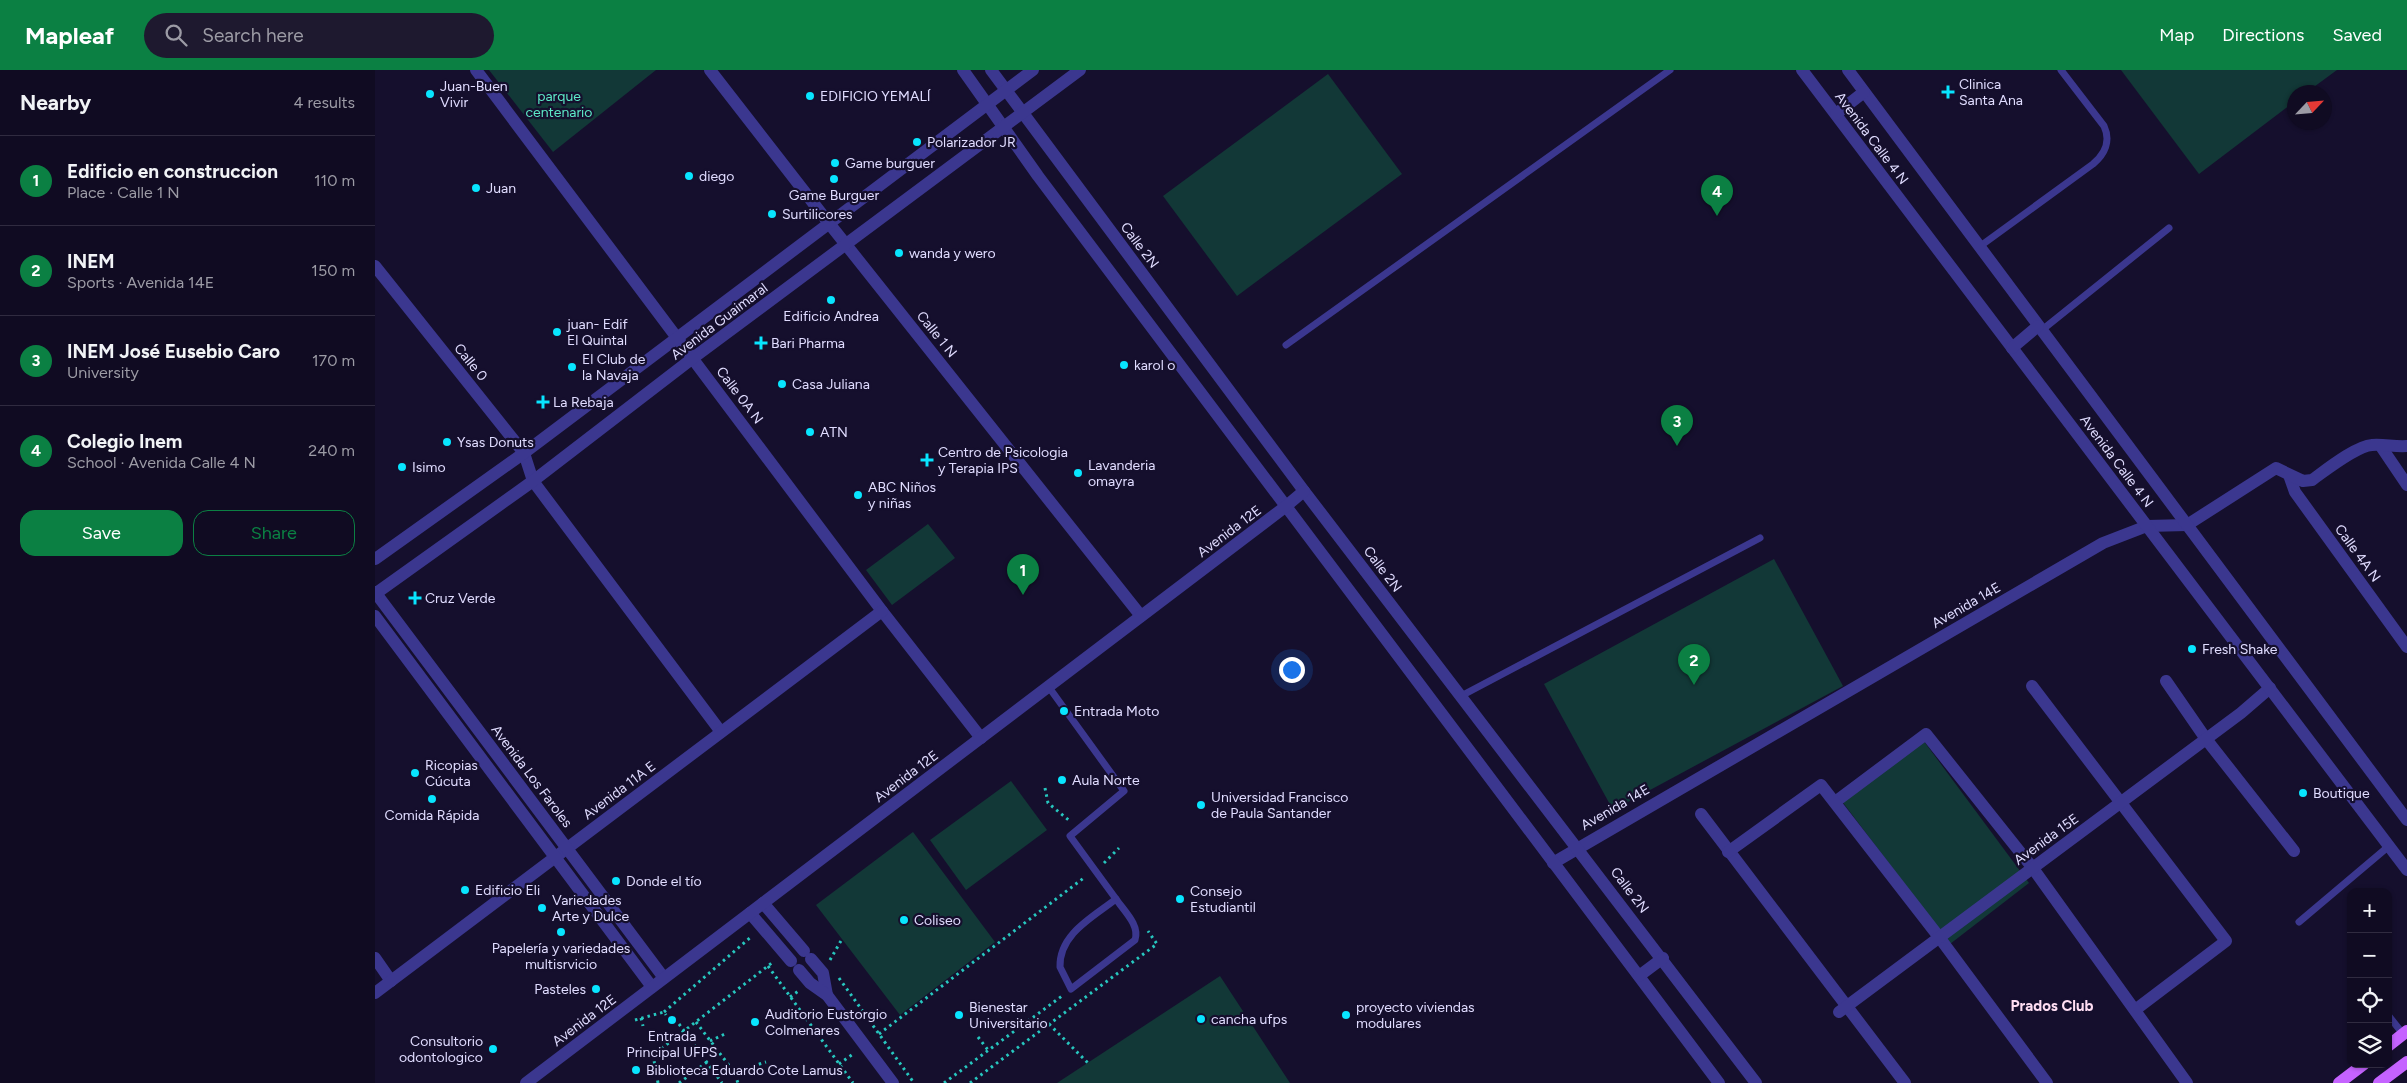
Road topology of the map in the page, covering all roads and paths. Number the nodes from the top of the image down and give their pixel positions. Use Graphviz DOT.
graph roads {
  1 [pos="476,70"];
  2 [pos="710,70"];
  3 [pos="963,70"];
  4 [pos="991,70"];
  5 [pos="1033,70"];
  6 [pos="1080,70"];
  7 [pos="1670,70"];
  8 [pos="1802,70"];
  9 [pos="1848,70"];
  10 [pos="2061,70"];
  11 [pos="1006,90"];
  12 [pos="1864,92"];
  13 [pos="987,104"];
  14 [pos="1023,113"];
  15 [pos="1836,114"];
  16 [pos="1004,127"];
  17 [pos="828,222"];
  18 [pos="2169,228"];
  19 [pos="846,246"];
  20 [pos="1979,247"];
  21 [pos="375,266"];
  22 [pos="2040,328"];
  23 [pos="677,336"];
  24 [pos="1286,345"];
  25 [pos="2012,348"];
  26 [pos="693,358"];
  27 [pos="2380,445"];
  28 [pos="2407,446"];
  29 [pos="525,453"];
  30 [pos="2286,472"];
  31 [pos="533,481"];
  32 [pos="2407,485"];
  33 [pos="1304,490"];
  34 [pos="1285,507"];
  35 [pos="2187,525"];
  36 [pos="2147,526"];
  37 [pos="1760,538"];
  38 [pos="375,559"];
  39 [pos="375,593"];
  40 [pos="882,611"];
  41 [pos="375,616"];
  42 [pos="1141,616"];
  43 [pos="2407,647"];
  44 [pos="2166,681"];
  45 [pos="1048,686"];
  46 [pos="2031,686"];
  47 [pos="2270,688"];
  48 [pos="1461,696"];
  49 [pos="721,732"];
  50 [pos="981,738"];
  51 [pos="2206,739"];
  52 [pos="1045,788"];
  53 [pos="2120,801"];
  54 [pos="1835,802"];
  55 [pos="1701,814"];
  56 [pos="2407,820"];
  57 [pos="1079,829"];
  58 [pos="1577,846"];
  59 [pos="2389,846"];
  60 [pos="567,848"];
  61 [pos="1119,848"];
  62 [pos="2293,851"];
  63 [pos="1729,852"];
  64 [pos="555,857"];
  65 [pos="1553,863"];
  66 [pos="2032,867"];
  67 [pos="1095,870"];
  68 [pos="2407,870"];
  69 [pos="1116,899"];
  70 [pos="763,904"];
  71 [pos="750,913"];
  72 [pos="2299,922"];
  73 [pos="762,927"];
  74 [pos="1939,937"];
  75 [pos="842,939"];
  76 [pos="375,958"];
  77 [pos="1663,958"];
  78 [pos="792,961"];
  79 [pos="768,966"];
  80 [pos="826,968"];
  81 [pos="1639,976"];
  82 [pos="664,978"];
  83 [pos="391,980"];
  84 [pos="652,987"];
  85 [pos="1071,989"];
  86 [pos="375,993"];
  87 [pos="827,995"];
  88 [pos="1843,1009"];
  89 [pos="2135,1010"];
  90 [pos="617,1014"];
  91 [pos="641,1018"];
  92 [pos="2392,1019"];
  93 [pos="696,1022"];
  94 [pos="679,1024"];
  95 [pos="1049,1024"];
  96 [pos="643,1026"];
  97 [pos="685,1032"];
  98 [pos="2405,1033"];
  99 [pos="725,1034"];
  100 [pos="879,1034"];
  101 [pos="978,1037"];
  102 [pos="711,1041"];
  103 [pos="2392,1043"];
  104 [pos="865,1045"];
  105 [pos="988,1050"];
  106 [pos="707,1062"];
  107 [pos="766,1062"];
  108 [pos="1088,1062"];
  109 [pos="2407,1062"];
  110 [pos="2358,1068"];
  111 [pos="734,1072"];
  112 [pos="683,1081"];
  113 [pos="526,1083"];
  114 [pos="658,1083"];
  115 [pos="679,1083"];
  116 [pos="722,1083"];
  117 [pos="738,1083"];
  118 [pos="853,1083"];
  119 [pos="893,1083"];
  120 [pos="914,1083"];
  121 [pos="944,1083"];
  122 [pos="1719,1083"];
  123 [pos="1757,1083"];
  124 [pos="1905,1083"];
  125 [pos="2047,1083"];
  126 [pos="2187,1083"];
  127 [pos="2339,1083"];
  128 [pos="2379,1083"];
  1 -- 23 [label="street, Calle 0A N"];
  2 -- 17 [label="street, Calle 1 N"];
  3 -- 13 [label="street"];
  4 -- 11 [label="street, Calle 2N"];
  5 -- 11 [label="street, Avenida Guaimaral"];
  6 -- 14 [label="street, Avenida Guaimaral"];
  7 -- 24 [label="lane"];
  8 -- 15 [label="street, Avenida Calle 4 N"];
  9 -- 12 [label="street, Avenida Calle 4 N"];
  10 -- 20 [label="lane"];
  11 -- 13 [label="street, Avenida Guaimaral"];
  11 -- 14 [label="street, Calle 2N"];
  12 -- 15 [label="street"];
  12 -- 20 [label="street, Avenida Calle 4 N"];
  13 -- 16 [label="street"];
  13 -- 17 [label="street, Avenida Guaimaral"];
  14 -- 16 [label="street, Avenida Guaimaral"];
  14 -- 33 [label="street, Calle 2N"];
  15 -- 25 [label="street, Avenida Calle 4 N"];
  16 -- 19 [label="street, Avenida Guaimaral"];
  16 -- 34 [label="street"];
  17 -- 19 [label="street, Calle 1 N"];
  17 -- 23 [label="street, Avenida Guaimaral"];
  18 -- 22 [label="lane"];
  19 -- 26 [label="street, Avenida Guaimaral"];
  19 -- 42 [label="street, Calle 1 N"];
  20 -- 22 [label="street, Avenida Calle 4 N"];
  21 -- 29 [label="street, Calle 0"];
  22 -- 25 [label="street"];
  22 -- 35 [label="street, Avenida Calle 4 N"];
  23 -- 26 [label="street, Calle 0A N"];
  23 -- 29 [label="street, Avenida Guaimaral"];
  25 -- 36 [label="street, Avenida Calle 4 N"];
  26 -- 31 [label="street, Avenida Guaimaral"];
  26 -- 40 [label="street, Calle 0A N"];
  27 -- 28 [label="street"];
  27 -- 30 [label="street"];
  27 -- 32 [label="street"];
  29 -- 31 [label="street, Calle 0"];
  29 -- 38 [label="street, Avenida Guaimaral"];
  30 -- 35 [label="street"];
  30 -- 43 [label="street, Calle 4A N"];
  31 -- 39 [label="street, Avenida Guaimaral"];
  31 -- 49 [label="street"];
  33 -- 34 [label="street, Avenida 12E"];
  33 -- 48 [label="street, Calle 2N"];
  34 -- 42 [label="street, Avenida 12E"];
  34 -- 65 [label="street"];
  35 -- 36 [label="street, Avenida 14E"];
  35 -- 56 [label="street, Avenida Calle 4 N"];
  36 -- 47 [label="street, Avenida Calle 4 N"];
  36 -- 58 [label="street, Avenida 14E"];
  37 -- 48 [label="lane"];
  39 -- 60 [label="street, Avenida Los Faroles"];
  40 -- 49 [label="street, Avenida 11A E"];
  40 -- 50 [label="street, Calle 0A N"];
  41 -- 64 [label="street"];
  42 -- 45 [label="street, Avenida 12E"];
  44 -- 51 [label="street"];
  45 -- 50 [label="street, Avenida 12E"];
  45 -- 57 [label="lane"];
  46 -- 53 [label="street"];
  47 -- 51 [label="street, Avenida 15E"];
  47 -- 59 [label="street, Avenida Calle 4 N"];
  48 -- 58 [label="street, Calle 2N"];
  49 -- 60 [label="street, Avenida 11A E"];
  50 -- 70 [label="street, Avenida 12E"];
  51 -- 53 [label="street, Avenida 15E"];
  51 -- 62 [label="street"];
  52 -- 57 [label="path"];
  53 -- 66 [label="street, Avenida 15E"];
  53 -- 89 [label="street"];
  54 -- 63 [label="street"];
  54 -- 66 [label="street"];
  54 -- 74 [label="street"];
  55 -- 63 [label="street"];
  57 -- 67 [label="lane"];
  58 -- 65 [label="street, Avenida 14E"];
  58 -- 77 [label="street, Calle 2N"];
  59 -- 68 [label="street, Avenida Calle 4 N"];
  59 -- 72 [label="lane"];
  60 -- 64 [label="street, Avenida 11A E"];
  60 -- 82 [label="street, Avenida Los Faroles"];
  61 -- 67 [label="path"];
  63 -- 88 [label="street"];
  64 -- 83 [label="street, Avenida 11A E"];
  64 -- 84 [label="street"];
  65 -- 81 [label="street"];
  66 -- 74 [label="street, Avenida 15E"];
  66 -- 89 [label="street"];
  67 -- 69 [label="lane"];
  67 -- 100 [label="path"];
  69 -- 85 [label="lane"];
  69 -- 85 [label="lane"];
  70 -- 71 [label="street, Avenida 12E"];
  70 -- 80 [label="street"];
  71 -- 73 [label="street"];
  71 -- 82 [label="street, Avenida 12E"];
  73 -- 78 [label="street"];
  73 -- 91 [label="path"];
  74 -- 88 [label="street, Avenida 15E"];
  74 -- 125 [label="street"];
  75 -- 80 [label="path"];
  76 -- 83 [label="street"];
  77 -- 81 [label="street"];
  77 -- 123 [label="street, Calle 2N"];
  78 -- 79 [label="path"];
  78 -- 87 [label="street"];
  79 -- 93 [label="path"];
  79 -- 118 [label="path"];
  80 -- 87 [label="street"];
  80 -- 100 [label="path"];
  81 -- 122 [label="street"];
  82 -- 84 [label="street, Avenida 12E"];
  83 -- 86 [label="street, Avenida 11A E"];
  84 -- 90 [label="street, Avenida 12E"];
  85 -- 105 [label="path"];
  87 -- 104 [label="street"];
  88 -- 124 [label="street"];
  89 -- 126 [label="street"];
  90 -- 91 [label="path"];
  90 -- 113 [label="street, Avenida 12E"];
  91 -- 96 [label="path"];
  92 -- 98 [label="lane"];
  93 -- 97 [label="path"];
  93 -- 102 [label="path"];
  94 -- 97 [label="path"];
  95 -- 108 [label="path"];
  97 -- 106 [label="path"];
  97 -- 114 [label="path"];
  98 -- 103 [label="main road"];
  99 -- 102 [label="path"];
  100 -- 104 [label="path"];
  100 -- 120 [label="path"];
  101 -- 105 [label="path"];
  102 -- 111 [label="path"];
  104 -- 119 [label="street"];
  105 -- 121 [label="path"];
  106 -- 112 [label="path"];
  106 -- 116 [label="path"];
  107 -- 111 [label="path"];
  109 -- 128 [label="main road"];
  110 -- 127 [label="main road"];
  111 -- 117 [label="path"];
  112 -- 115 [label="path"];
}
